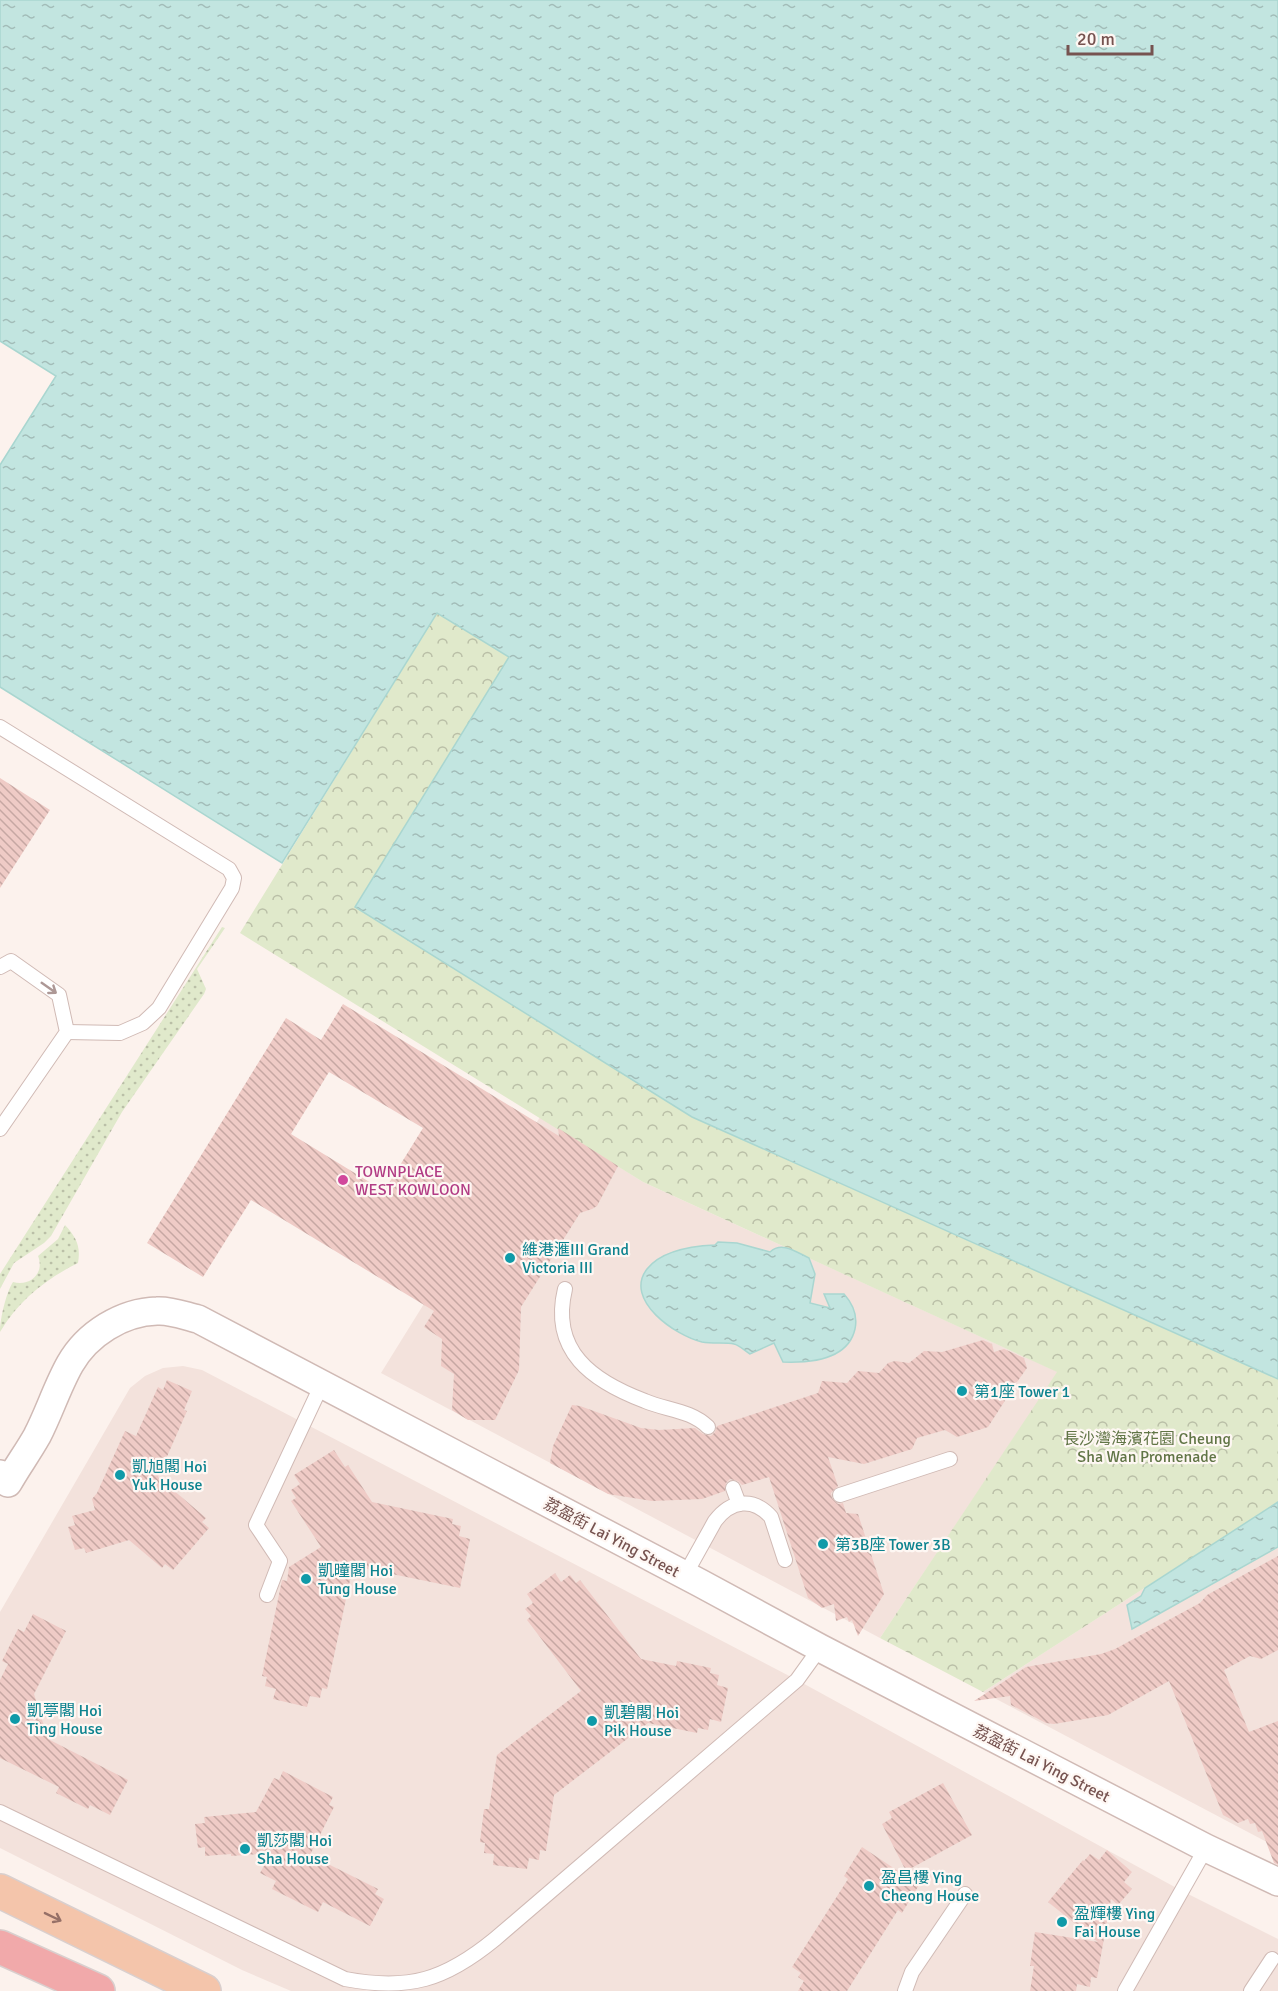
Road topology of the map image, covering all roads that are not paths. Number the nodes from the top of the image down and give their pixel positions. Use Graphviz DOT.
graph roads {
  1 [pos="0,727"];
  2 [pos="0,967"];
  3 [pos="67,1032"];
  4 [pos="0,1129"];
  5 [pos="565,1289"];
  6 [pos="322,1384"];
  7 [pos="708,1427"];
  8 [pos="950,1459"];
  9 [pos="3,1483"];
  10 [pos="734,1488"];
  11 [pos="840,1495"];
  12 [pos="739,1504"];
  13 [pos="785,1560"];
  14 [pos="685,1575"];
  15 [pos="267,1595"];
  16 [pos="820,1648"];
  17 [pos="0,1812"];
  18 [pos="1206,1848"];
  19 [pos="1278,1882"];
  20 [pos="0,1891"];
  21 [pos="965,1893"];
  22 [pos="0,1947"];
  23 [pos="1272,1959"];
  24 [pos="98,1991"];
  25 [pos="204,1991"];
  26 [pos="905,1991"];
  27 [pos="1125,1991"];
  28 [pos="1251,1991"];
  1 -- 3 [label="lane"];
  2 -- 3 [label="lane, one-way"];
  3 -- 4 [label="lane"];
  5 -- 7 [label="lane"];
  6 -- 9 [label="street, 荔盈街 Lai Ying Street"];
  6 -- 14 [label="street, 荔盈街 Lai Ying Street"];
  6 -- 15 [label="lane"];
  8 -- 11 [label="lane"];
  10 -- 12 [label="lane"];
  12 -- 13 [label="lane"];
  12 -- 14 [label="lane"];
  14 -- 16 [label="street, 荔盈街 Lai Ying Street"];
  16 -- 17 [label="lane"];
  16 -- 18 [label="street, 荔盈街 Lai Ying Street"];
  18 -- 19 [label="street, 荔盈街 Lai Ying Street"];
  18 -- 27 [label="lane"];
  20 -- 25 [label="main road, one-way"];
  21 -- 26 [label="lane"];
  22 -- 24 [label="highway"];
  23 -- 28 [label="lane"];
}
